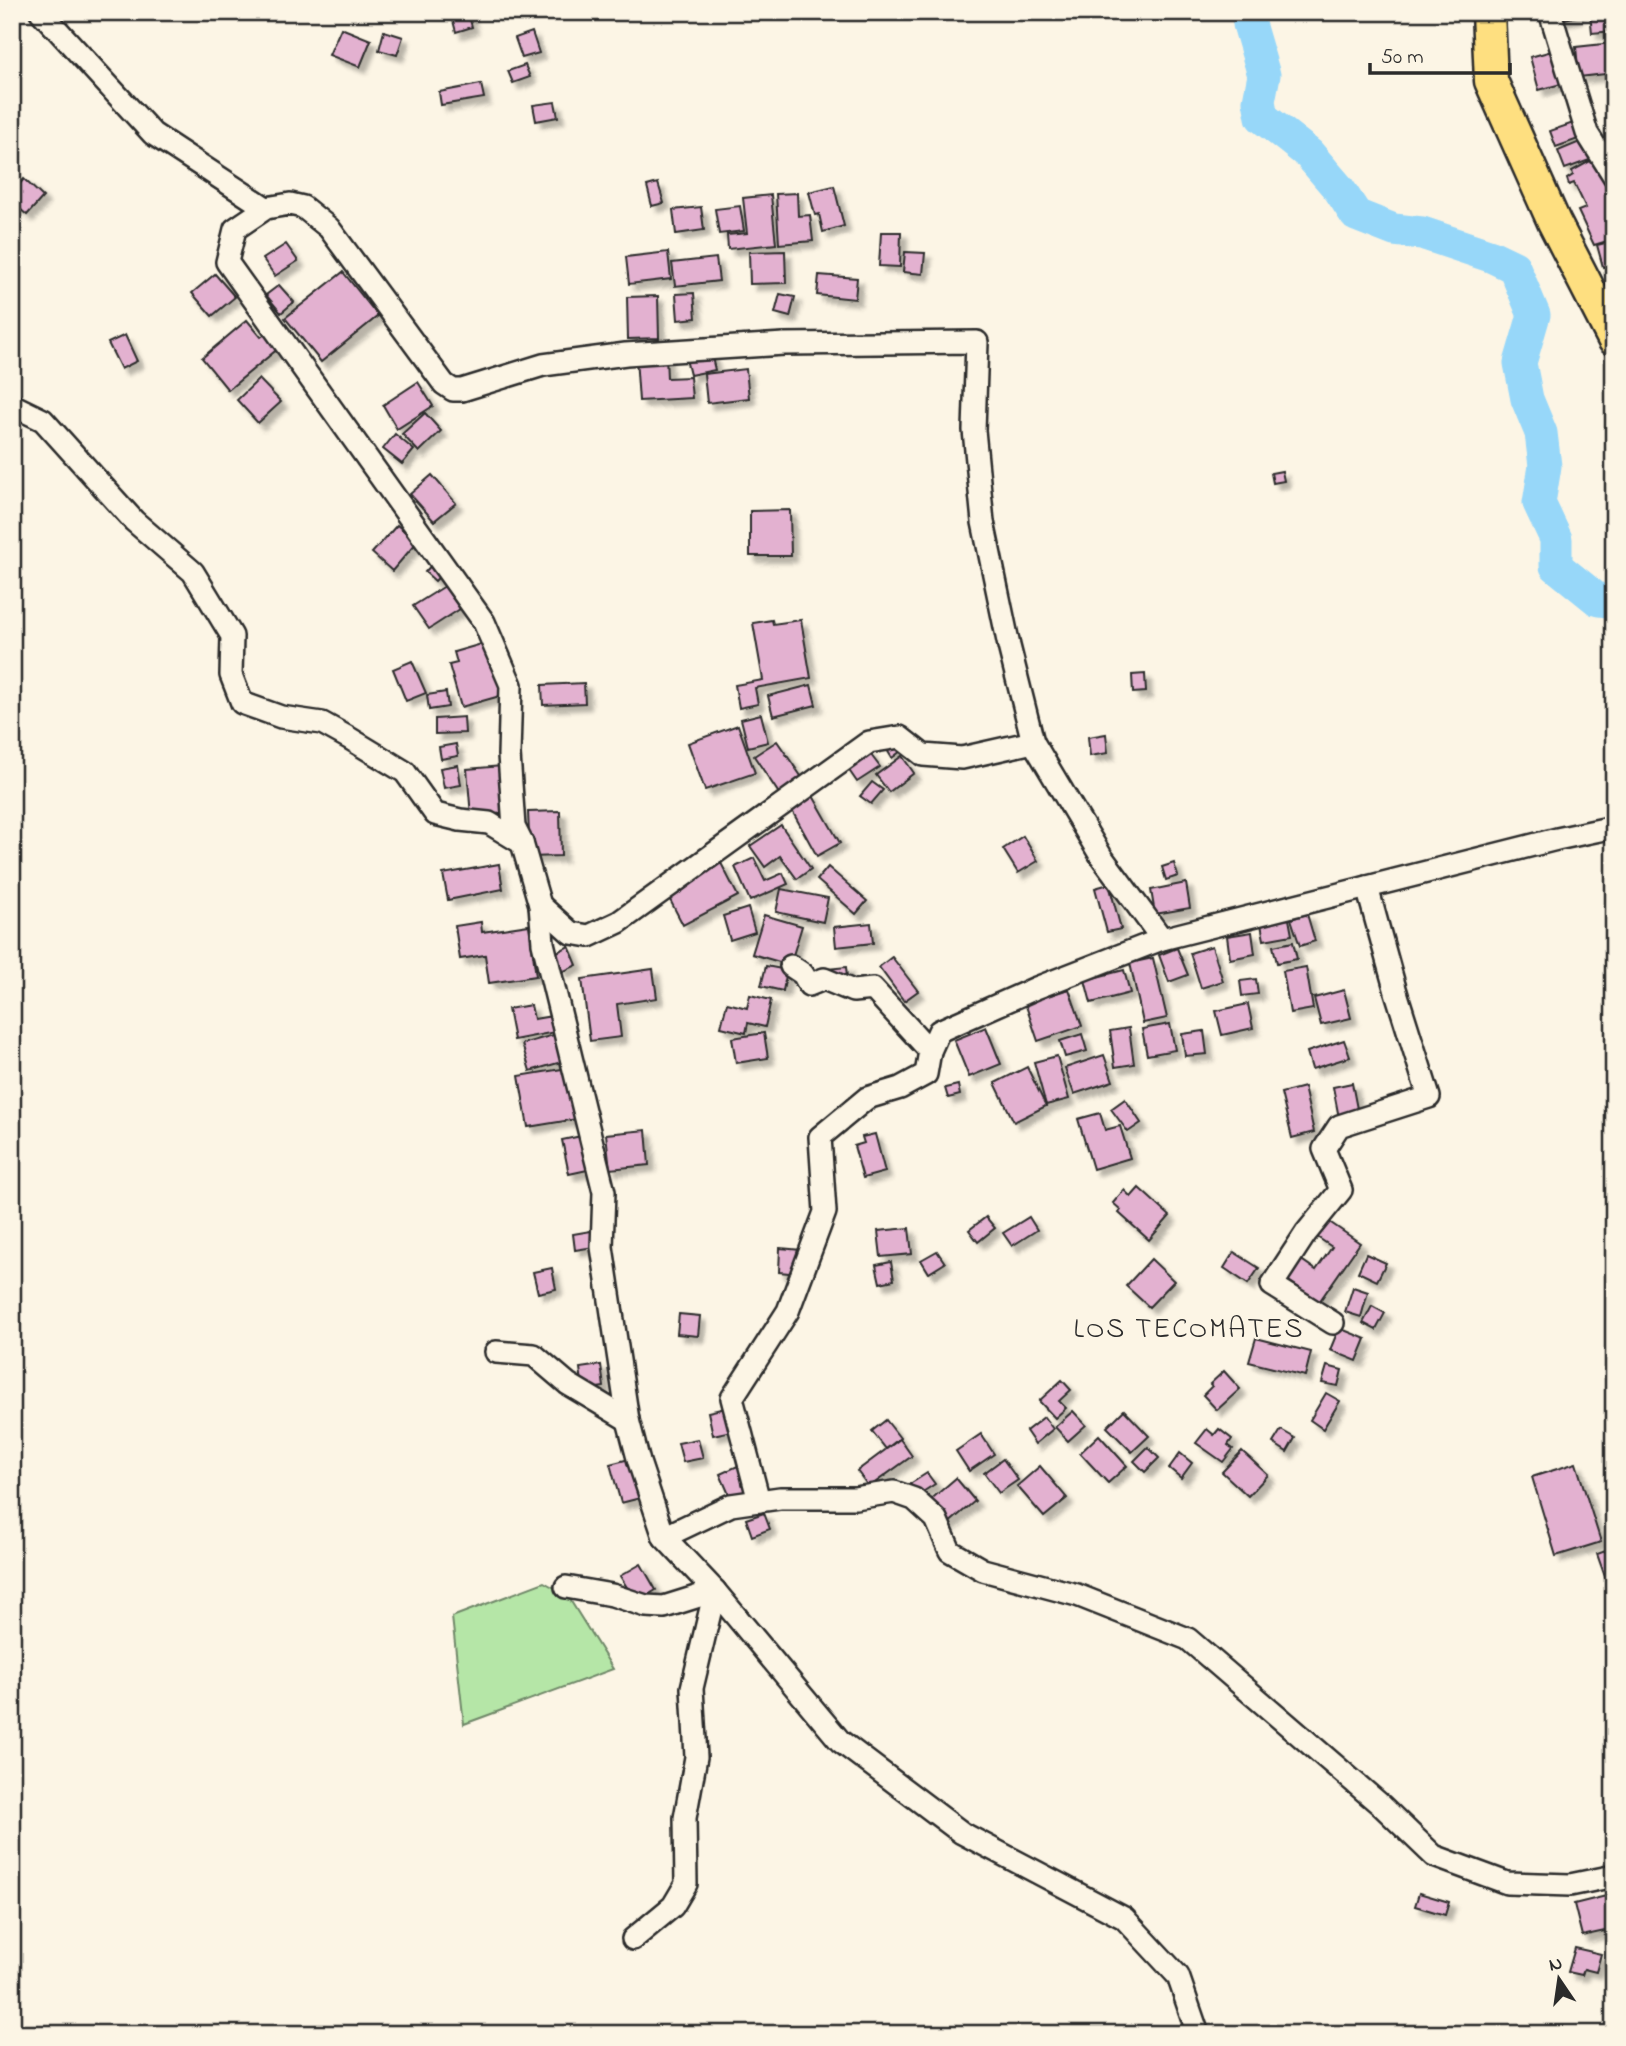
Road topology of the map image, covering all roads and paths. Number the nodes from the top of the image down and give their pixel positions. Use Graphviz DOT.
graph roads {
  1 [pos="41,12"];
  2 [pos="1488,12"];
  3 [pos="1549,12"];
  4 [pos="1614,176"];
  5 [pos="267,208"];
  6 [pos="1614,339"];
  7 [pos="12,405"];
  8 [pos="1033,742"];
  9 [pos="1614,827"];
  10 [pos="522,843"];
  11 [pos="1367,887"];
  12 [pos="540,905"];
  13 [pos="1162,939"];
  14 [pos="791,966"];
  15 [pos="930,1051"];
  16 [pos="1334,1323"];
  17 [pos="496,1352"];
  18 [pos="628,1420"];
  19 [pos="759,1501"];
  20 [pos="664,1537"];
  21 [pos="566,1587"];
  22 [pos="715,1591"];
  23 [pos="1614,1876"];
  24 [pos="633,1939"];
  25 [pos="1198,2034"];
  1 -- 5 [label="street"];
  2 -- 6 [label="main road"];
  3 -- 4 [label="street"];
  5 -- 8 [label="street"];
  5 -- 10 [label="street"];
  7 -- 10 [label="street"];
  8 -- 12 [label="street"];
  8 -- 13 [label="street"];
  9 -- 11 [label="street"];
  10 -- 12 [label="street"];
  11 -- 13 [label="street"];
  11 -- 16 [label="street"];
  12 -- 18 [label="street"];
  13 -- 15 [label="street"];
  14 -- 15 [label="street"];
  15 -- 19 [label="street"];
  17 -- 18 [label="street"];
  18 -- 20 [label="street"];
  19 -- 20 [label="street"];
  19 -- 23 [label="street"];
  20 -- 22 [label="street"];
  21 -- 22 [label="street"];
  22 -- 24 [label="street"];
  22 -- 25 [label="street"];
}
